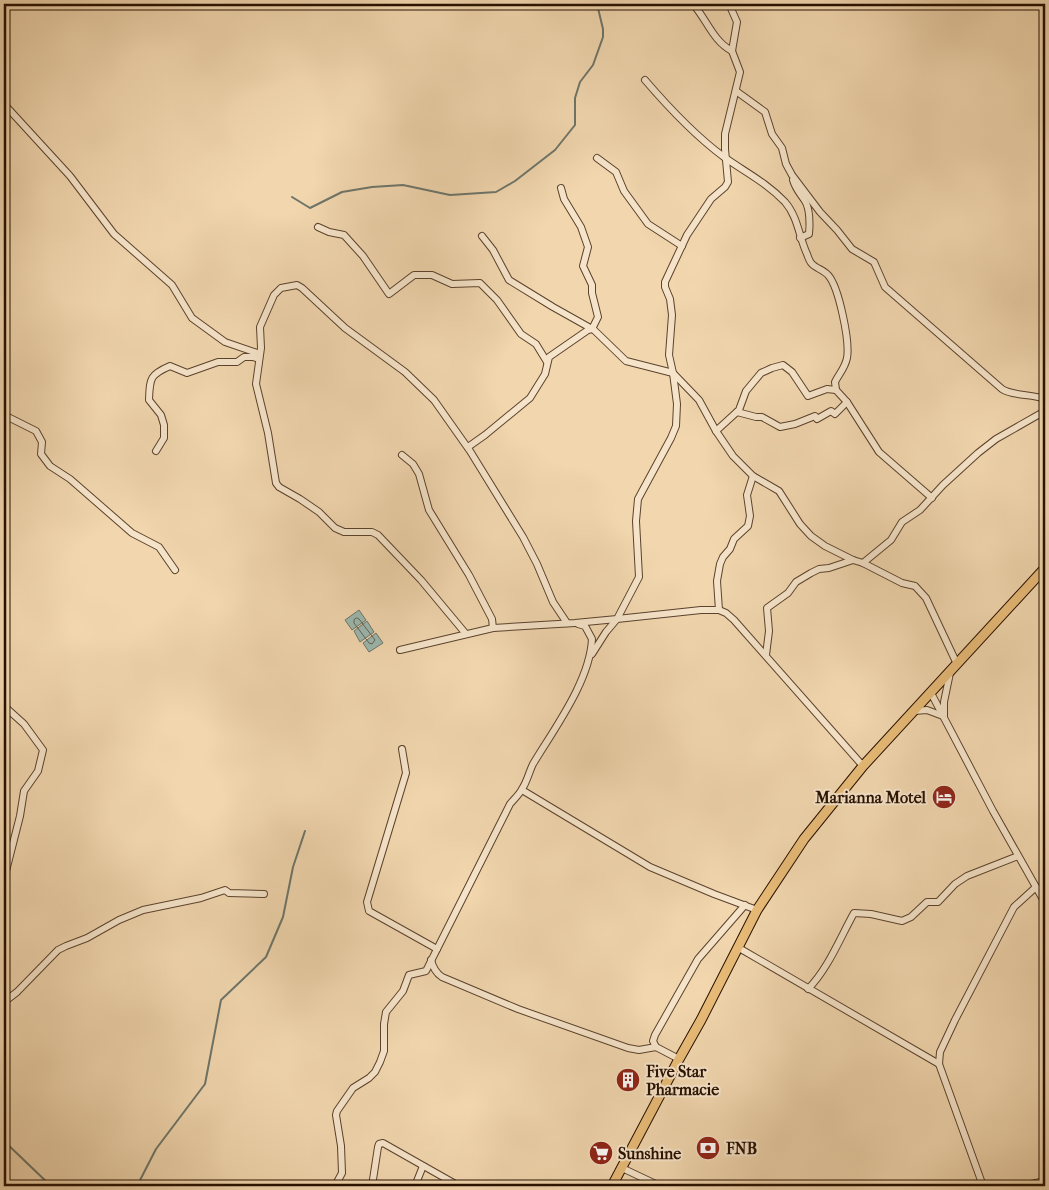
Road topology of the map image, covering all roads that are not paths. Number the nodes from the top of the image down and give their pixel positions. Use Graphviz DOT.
graph roads {
  1 [pos="693,4"];
  2 [pos="730,4"];
  3 [pos="732,51"];
  4 [pos="645,80"];
  5 [pos="736,92"];
  6 [pos="4,104"];
  7 [pos="596,158"];
  8 [pos="726,158"];
  9 [pos="792,175"];
  10 [pos="561,188"];
  11 [pos="318,227"];
  12 [pos="482,236"];
  13 [pos="800,238"];
  14 [pos="682,246"];
  15 [pos="592,330"];
  16 [pos="260,356"];
  17 [pos="547,362"];
  18 [pos="673,373"];
  19 [pos="836,390"];
  20 [pos="1045,399"];
  21 [pos="847,402"];
  22 [pos="1045,411"];
  23 [pos="737,412"];
  24 [pos="4,415"];
  25 [pos="716,431"];
  26 [pos="468,447"];
  27 [pos="156,450"];
  28 [pos="402,455"];
  29 [pos="753,476"];
  30 [pos="932,498"];
  31 [pos="852,560"];
  32 [pos="863,563"];
  33 [pos="1045,568"];
  34 [pos="175,570"];
  35 [pos="719,610"];
  36 [pos="617,619"];
  37 [pos="567,623"];
  38 [pos="575,623"];
  39 [pos="493,628"];
  40 [pos="466,634"];
  41 [pos="400,650"];
  42 [pos="766,655"];
  43 [pos="586,664"];
  44 [pos="957,664"];
  45 [pos="950,672"];
  46 [pos="931,692"];
  47 [pos="4,706"];
  48 [pos="914,711"];
  49 [pos="944,717"];
  50 [pos="402,749"];
  51 [pos="863,766"];
  52 [pos="522,790"];
  53 [pos="1018,856"];
  54 [pos="1036,887"];
  55 [pos="264,894"];
  56 [pos="4,896"];
  57 [pos="1045,903"];
  58 [pos="745,905"];
  59 [pos="757,910"];
  60 [pos="739,948"];
  61 [pos="437,949"];
  62 [pos="432,960"];
  63 [pos="808,989"];
  64 [pos="4,1002"];
  65 [pos="656,1047"];
  66 [pos="940,1052"];
  67 [pos="928,1056"];
  68 [pos="679,1060"];
  69 [pos="939,1064"];
  70 [pos="423,1166"];
  71 [pos="622,1168"];
  72 [pos="1045,1181"];
  73 [pos="335,1186"];
  74 [pos="372,1186"];
  75 [pos="415,1186"];
  76 [pos="459,1186"];
  77 [pos="612,1186"];
  78 [pos="660,1186"];
  79 [pos="983,1186"];
  80 [pos="1022,1186"];
  1 -- 3 [label="street"];
  2 -- 3 [label="street"];
  3 -- 5 [label="street"];
  4 -- 8 [label="street"];
  5 -- 8 [label="street"];
  5 -- 9 [label="street"];
  6 -- 16 [label="street"];
  7 -- 14 [label="street"];
  8 -- 13 [label="street"];
  8 -- 14 [label="street"];
  9 -- 13 [label="street"];
  9 -- 20 [label="street"];
  10 -- 15 [label="street"];
  11 -- 17 [label="street"];
  12 -- 15 [label="street"];
  13 -- 19 [label="street"];
  14 -- 18 [label="street"];
  15 -- 17 [label="street"];
  15 -- 18 [label="street"];
  16 -- 26 [label="street"];
  16 -- 27 [label="street"];
  16 -- 40 [label="street"];
  17 -- 26 [label="street"];
  18 -- 25 [label="street"];
  18 -- 36 [label="street"];
  19 -- 21 [label="street"];
  19 -- 23 [label="street"];
  21 -- 23 [label="street"];
  21 -- 30 [label="street"];
  22 -- 30 [label="street"];
  23 -- 25 [label="street"];
  24 -- 34 [label="street"];
  25 -- 29 [label="street"];
  26 -- 37 [label="street"];
  28 -- 39 [label="street"];
  29 -- 31 [label="street"];
  29 -- 35 [label="street"];
  30 -- 32 [label="street"];
  31 -- 32 [label="street"];
  31 -- 42 [label="street"];
  32 -- 44 [label="street"];
  33 -- 44 [label="main road"];
  35 -- 36 [label="street"];
  35 -- 42 [label="street"];
  36 -- 38 [label="street"];
  36 -- 43 [label="street"];
  37 -- 38 [label="street"];
  37 -- 39 [label="street"];
  38 -- 43 [label="street"];
  39 -- 40 [label="street"];
  40 -- 41 [label="street"];
  42 -- 51 [label="street"];
  43 -- 52 [label="street"];
  44 -- 45 [label="main road"];
  45 -- 46 [label="main road"];
  45 -- 49 [label="street"];
  46 -- 48 [label="main road"];
  46 -- 49 [label="street"];
  47 -- 56 [label="street"];
  48 -- 49 [label="street"];
  48 -- 51 [label="main road"];
  49 -- 53 [label="street"];
  50 -- 61 [label="street"];
  51 -- 59 [label="main road"];
  52 -- 58 [label="street"];
  52 -- 61 [label="street"];
  53 -- 54 [label="street"];
  53 -- 63 [label="street"];
  54 -- 57 [label="street"];
  54 -- 66 [label="street"];
  55 -- 64 [label="street"];
  58 -- 59 [label="street"];
  58 -- 65 [label="street"];
  59 -- 60 [label="main road"];
  60 -- 63 [label="street"];
  60 -- 68 [label="main road"];
  61 -- 62 [label="street"];
  62 -- 65 [label="street"];
  62 -- 73 [label="street"];
  63 -- 67 [label="street"];
  65 -- 68 [label="street"];
  66 -- 67 [label="street"];
  66 -- 69 [label="street"];
  67 -- 69 [label="street"];
  68 -- 71 [label="main road"];
  69 -- 79 [label="street"];
  70 -- 74 [label="street"];
  70 -- 75 [label="street"];
  70 -- 76 [label="street"];
  71 -- 77 [label="main road"];
  71 -- 78 [label="street"];
  72 -- 80 [label="street"];
}
